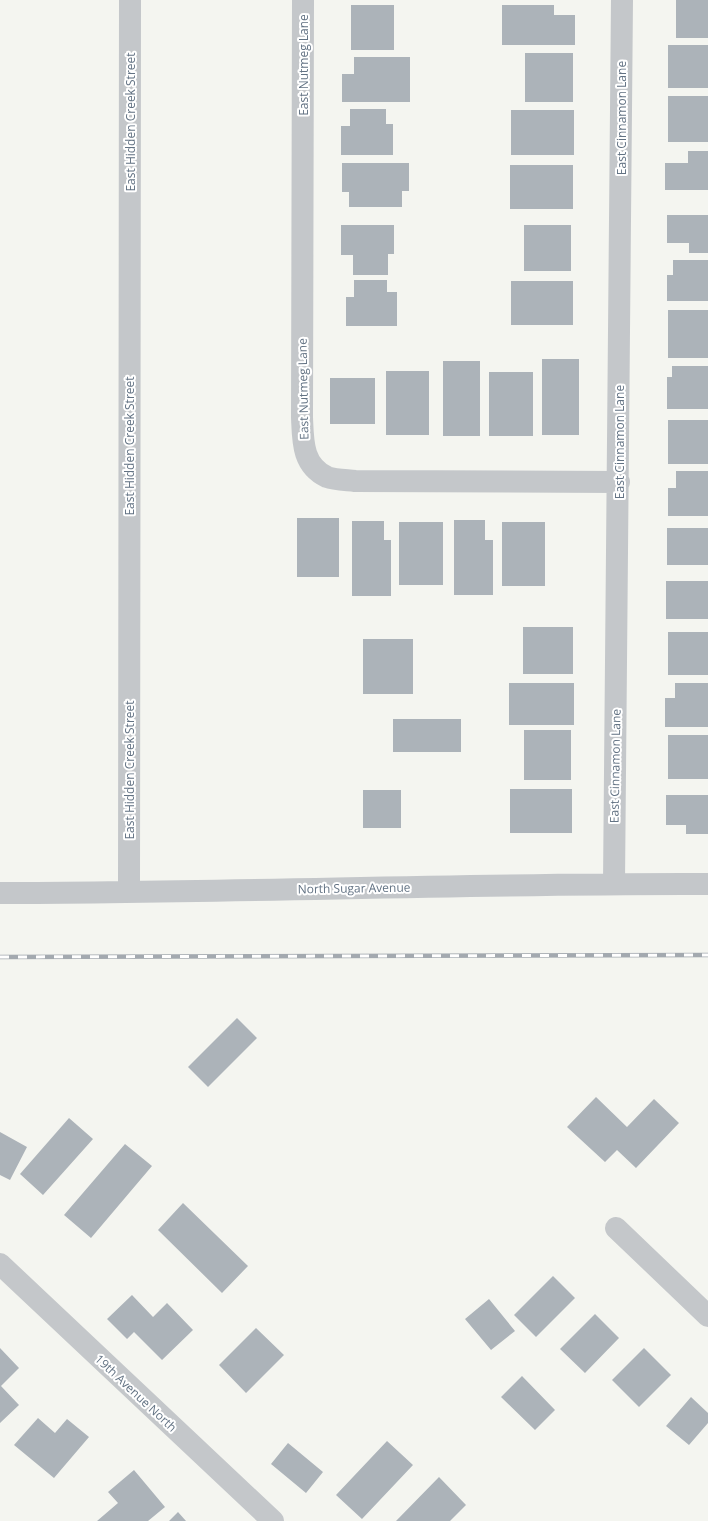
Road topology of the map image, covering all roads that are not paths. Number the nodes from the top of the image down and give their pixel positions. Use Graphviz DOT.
graph roads {
  1 [pos="130,0"];
  2 [pos="303,0"];
  3 [pos="622,0"];
  4 [pos="619,482"];
  5 [pos="614,884"];
  6 [pos="708,884"];
  7 [pos="129,892"];
  8 [pos="0,893"];
  9 [pos="616,1228"];
  10 [pos="0,1264"];
  11 [pos="708,1316"];
  12 [pos="273,1521"];
  1 -- 7 [label="street, East Hidden Creek Street"];
  2 -- 4 [label="street, East Nutmeg Lane"];
  3 -- 4 [label="street, East Cinnamon Lane"];
  4 -- 5 [label="street, East Cinnamon Lane"];
  5 -- 6 [label="street, North Sugar Avenue"];
  5 -- 7 [label="street, North Sugar Avenue"];
  7 -- 8 [label="street, North Sugar Avenue"];
  9 -- 11 [label="street"];
  10 -- 12 [label="street, 19th Avenue North"];
}
